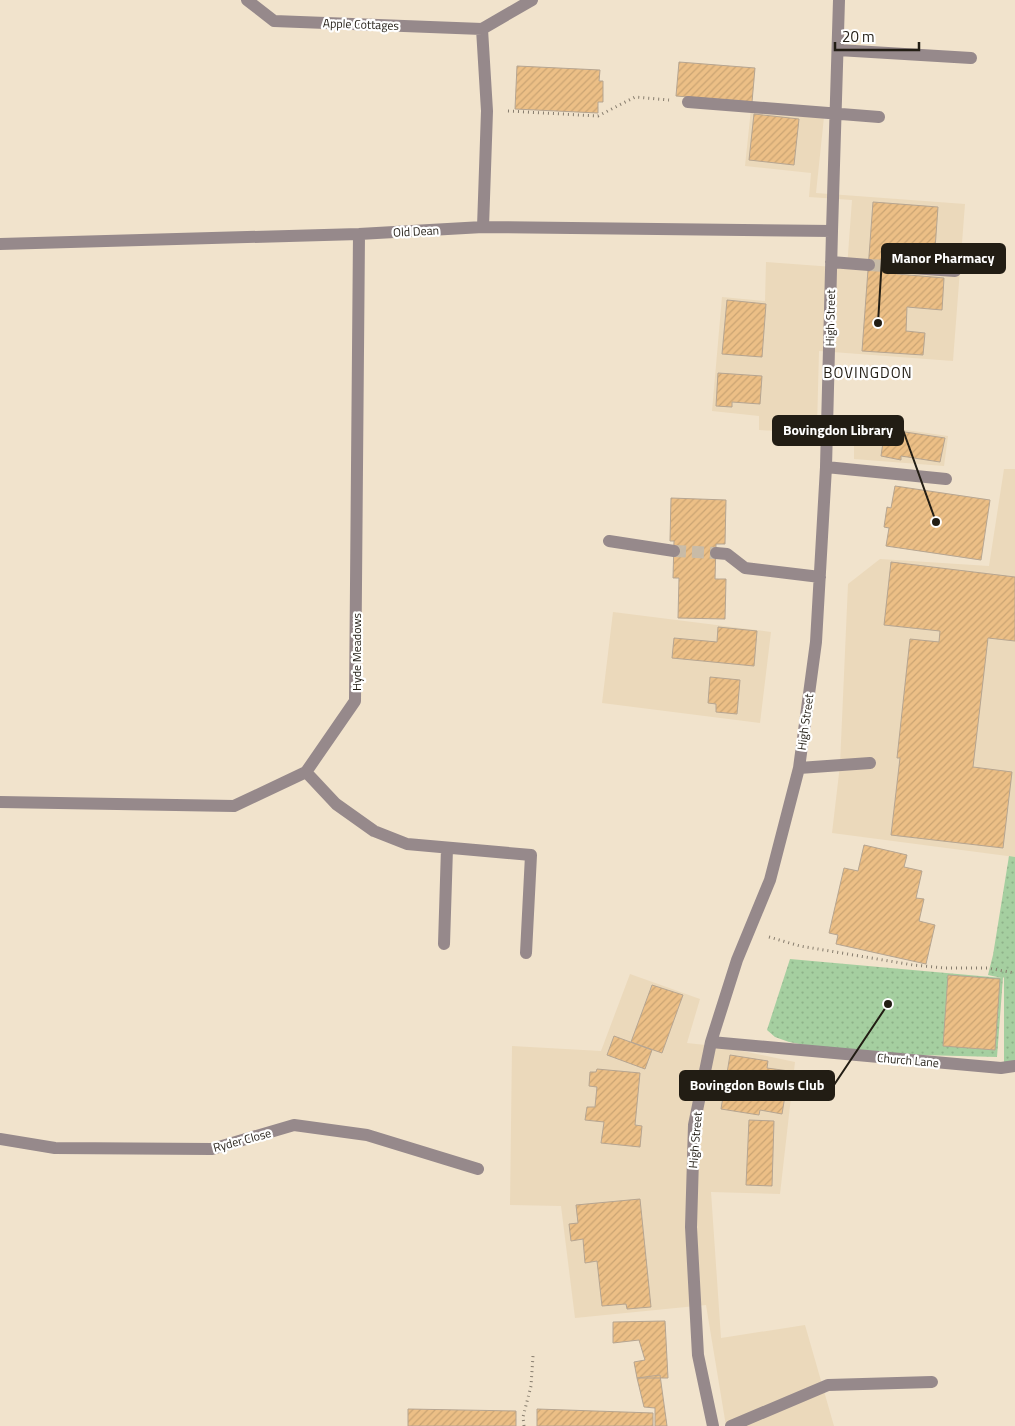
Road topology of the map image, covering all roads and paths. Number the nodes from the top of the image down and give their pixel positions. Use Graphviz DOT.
graph roads {
  1 [pos="247,0"];
  2 [pos="532,0"];
  3 [pos="839,0"];
  4 [pos="482,29"];
  5 [pos="838,50"];
  6 [pos="971,58"];
  7 [pos="688,102"];
  8 [pos="487,111"];
  9 [pos="836,113"];
  10 [pos="878,117"];
  11 [pos="483,227"];
  12 [pos="832,231"];
  13 [pos="359,234"];
  14 [pos="0,244"];
  15 [pos="831,262"];
  16 [pos="869,265"];
  17 [pos="898,267"];
  18 [pos="955,271"];
  19 [pos="826,467"];
  20 [pos="946,479"];
  21 [pos="609,541"];
  22 [pos="674,551"];
  23 [pos="716,554"];
  24 [pos="820,577"];
  25 [pos="870,763"];
  26 [pos="799,768"];
  27 [pos="306,772"];
  28 [pos="0,802"];
  29 [pos="447,848"];
  30 [pos="749,930"];
  31 [pos="444,944"];
  32 [pos="526,953"];
  33 [pos="1015,973"];
  34 [pos="711,1042"];
  35 [pos="1015,1066"];
  36 [pos="0,1139"];
  37 [pos="478,1169"];
  38 [pos="533,1356"];
  39 [pos="932,1382"];
  40 [pos="524,1426"];
  41 [pos="713,1426"];
  42 [pos="731,1426"];
  1 -- 4 [label="street, Apple Cottages"];
  2 -- 4 [label="street"];
  3 -- 5 [label="street, High Street"];
  4 -- 8 [label="street"];
  5 -- 6 [label="street"];
  5 -- 9 [label="street, High Street"];
  7 -- 8 [label="path"];
  7 -- 9 [label="street"];
  8 -- 11 [label="street"];
  9 -- 10 [label="street"];
  9 -- 12 [label="street, High Street"];
  11 -- 12 [label="street, Old Dean"];
  11 -- 13 [label="street, Old Dean"];
  12 -- 15 [label="street, High Street"];
  13 -- 14 [label="street, Old Dean"];
  13 -- 27 [label="street, Hyde Meadows"];
  15 -- 16 [label="street"];
  15 -- 19 [label="street, High Street"];
  17 -- 18 [label="street"];
  19 -- 20 [label="street"];
  19 -- 24 [label="street, High Street"];
  21 -- 22 [label="street"];
  23 -- 24 [label="street"];
  24 -- 26 [label="street, High Street"];
  25 -- 26 [label="street"];
  26 -- 30 [label="street, High Street"];
  27 -- 28 [label="street"];
  27 -- 29 [label="street"];
  29 -- 31 [label="street"];
  29 -- 32 [label="street"];
  30 -- 33 [label="path"];
  30 -- 34 [label="street, High Street"];
  34 -- 35 [label="street, Church Lane"];
  34 -- 41 [label="street, High Street"];
  36 -- 37 [label="street, Ryder Close"];
  38 -- 40 [label="path"];
  39 -- 42 [label="street"];
}
